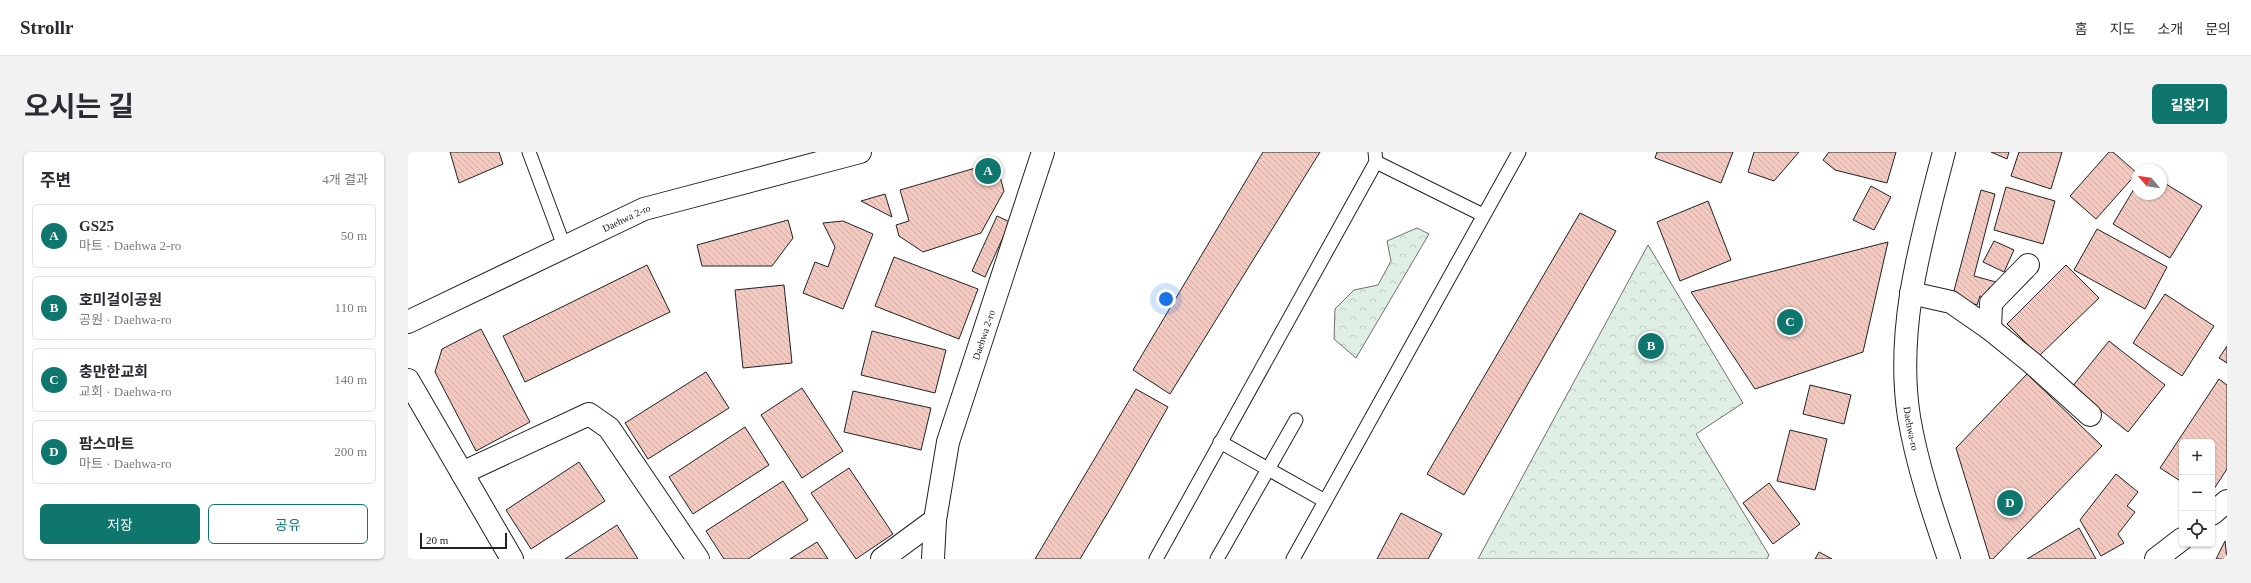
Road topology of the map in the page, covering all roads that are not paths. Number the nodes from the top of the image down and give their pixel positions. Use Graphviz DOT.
graph roads {
  1 [pos="529,152"];
  2 [pos="860,152"];
  3 [pos="1043,152"];
  4 [pos="1519,152"];
  5 [pos="1944,152"];
  6 [pos="1375,157"];
  7 [pos="1484,215"];
  8 [pos="564,246"];
  9 [pos="2028,265"];
  10 [pos="1912,293"];
  11 [pos="408,322"];
  12 [pos="1990,329"];
  13 [pos="408,380"];
  14 [pos="2090,415"];
  15 [pos="1296,420"];
  16 [pos="1220,442"];
  17 [pos="1267,470"];
  18 [pos="462,473"];
  19 [pos="1325,501"];
  20 [pos="2227,501"];
  21 [pos="2215,511"];
  22 [pos="935,520"];
  23 [pos="2179,542"];
  24 [pos="2163,557"];
  25 [pos="512,559"];
  26 [pos="698,559"];
  27 [pos="882,559"];
  28 [pos="933,559"];
  29 [pos="1156,559"];
  30 [pos="1217,559"];
  31 [pos="1294,559"];
  32 [pos="1949,559"];
  1 -- 8 [label="lane"];
  2 -- 8 [label="street, Daehwa 2-ro"];
  3 -- 22 [label="street, Daehwa 2-ro"];
  4 -- 7 [label="lane"];
  5 -- 10 [label="street, Daehwa-ro"];
  6 -- 7 [label="lane"];
  6 -- 16 [label="lane"];
  7 -- 19 [label="lane"];
  8 -- 11 [label="street, Daehwa 2-ro"];
  9 -- 12 [label="street"];
  10 -- 12 [label="street"];
  10 -- 32 [label="street, Daehwa-ro"];
  12 -- 14 [label="street"];
  13 -- 18 [label="street"];
  15 -- 17 [label="lane"];
  16 -- 17 [label="lane"];
  16 -- 29 [label="lane"];
  17 -- 19 [label="lane"];
  17 -- 30 [label="lane"];
  18 -- 25 [label="street"];
  18 -- 26 [label="street"];
  19 -- 31 [label="lane"];
  20 -- 21 [label="street"];
  22 -- 27 [label="street"];
  22 -- 28 [label="street, Daehwa 2-ro"];
  23 -- 24 [label="street"];
}
